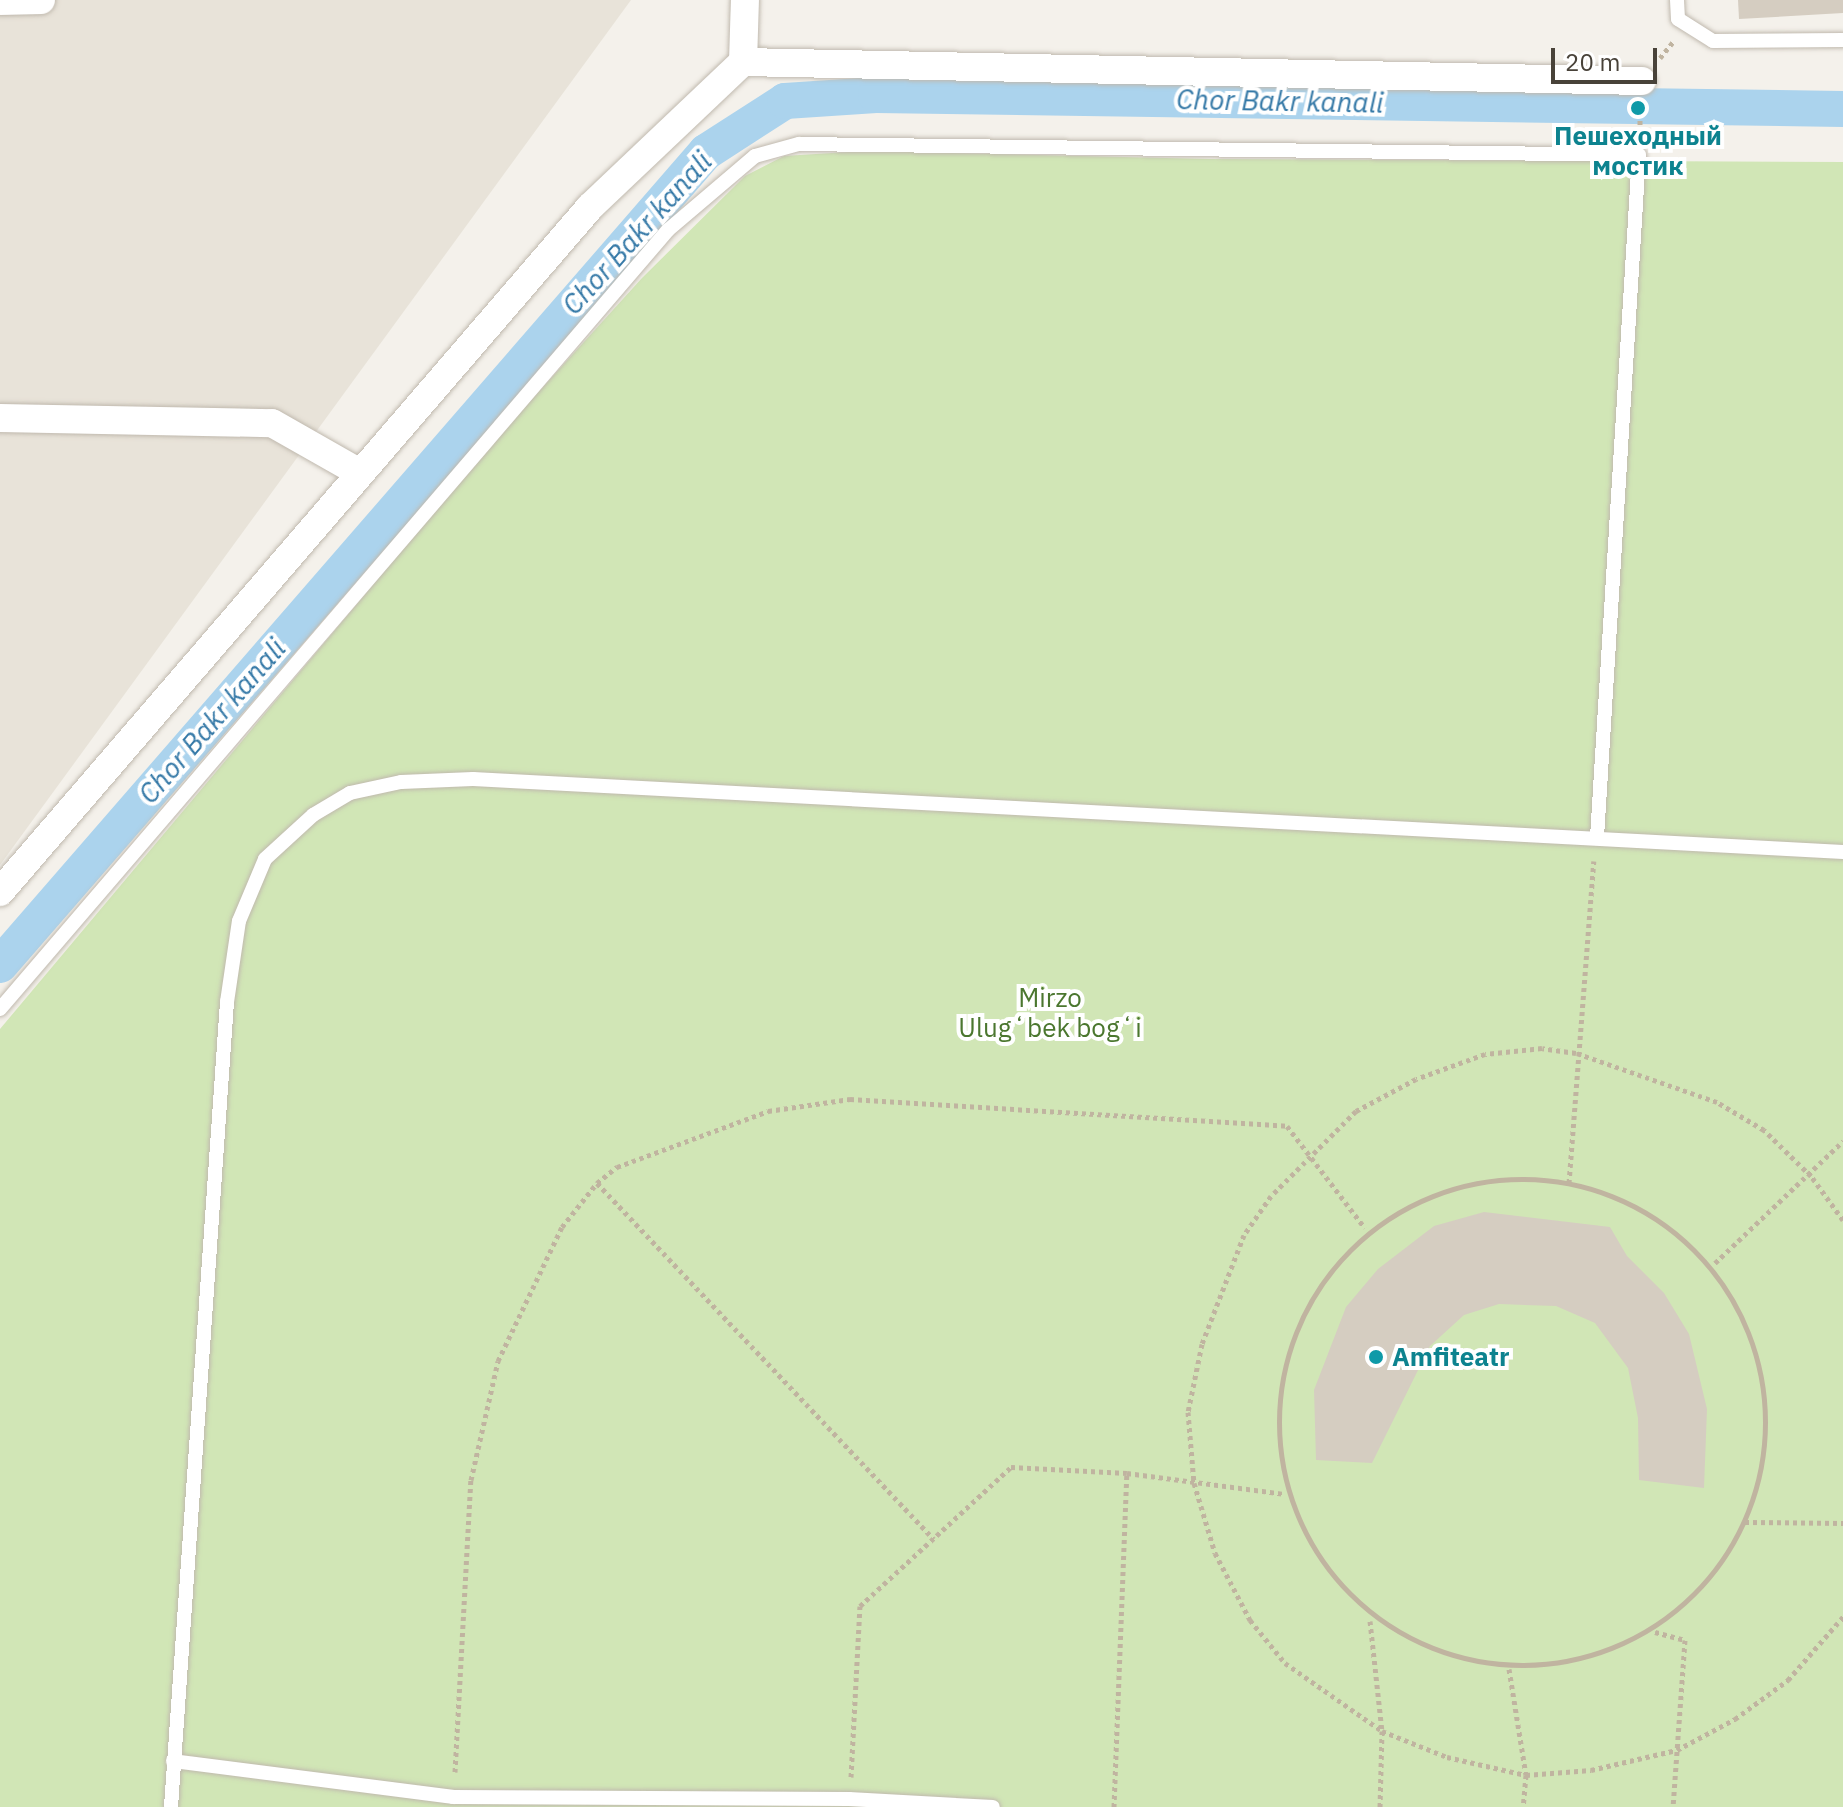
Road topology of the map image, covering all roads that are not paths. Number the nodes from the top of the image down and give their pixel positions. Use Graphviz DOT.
graph roads {
  1 [pos="41,0"];
  2 [pos="745,0"];
  3 [pos="1677,0"];
  4 [pos="0,1"];
  5 [pos="1843,40"];
  6 [pos="743,62"];
  7 [pos="1641,89"];
  8 [pos="0,418"];
  9 [pos="360,473"];
  10 [pos="1597,838"];
  11 [pos="1843,852"];
  12 [pos="0,892"];
  13 [pos="0,1009"];
  14 [pos="173,1761"];
  15 [pos="171,1807"];
  16 [pos="993,1807"];
  1 -- 4 [label="street"];
  2 -- 6 [label="street"];
  3 -- 5 [label="lane"];
  6 -- 7 [label="street"];
  6 -- 9 [label="street"];
  8 -- 9 [label="street"];
  9 -- 12 [label="street"];
  10 -- 11 [label="lane"];
  10 -- 13 [label="lane"];
  10 -- 14 [label="lane"];
  14 -- 15 [label="lane"];
  14 -- 16 [label="lane"];
}
